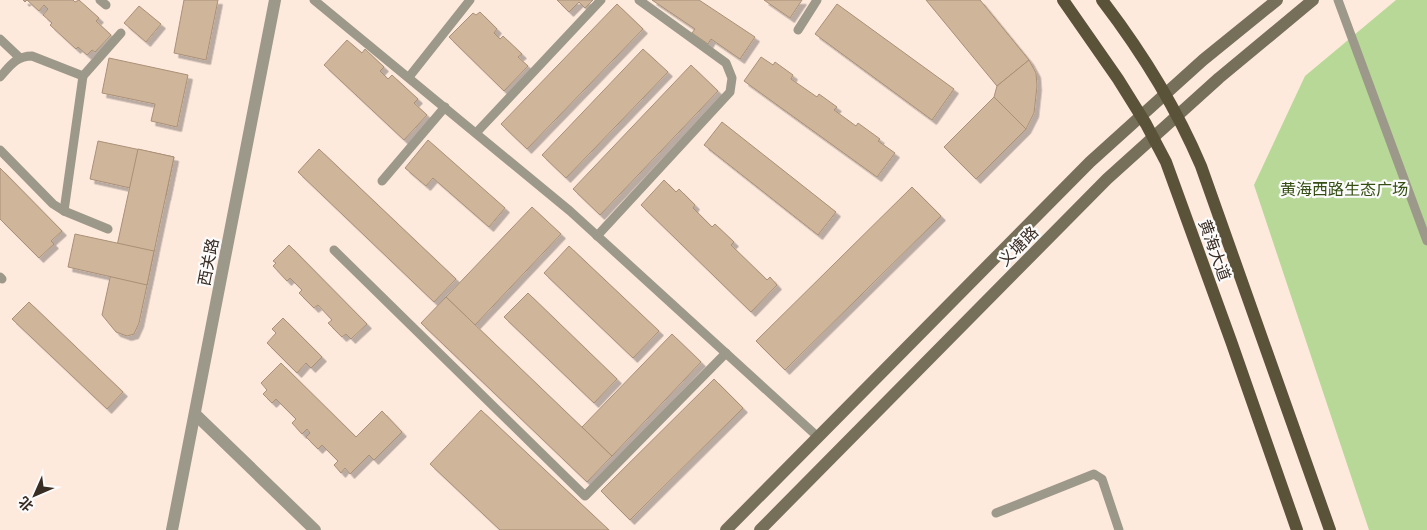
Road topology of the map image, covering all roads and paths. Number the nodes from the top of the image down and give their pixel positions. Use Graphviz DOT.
graph roads {
  1 [pos="275,0"];
  2 [pos="314,0"];
  3 [pos="470,0"];
  4 [pos="601,0"];
  5 [pos="638,0"];
  6 [pos="816,0"];
  7 [pos="1063,0"];
  8 [pos="1102,0"];
  9 [pos="1277,0"];
  10 [pos="1312,0"];
  11 [pos="1338,0"];
  12 [pos="798,30"];
  13 [pos="121,33"];
  14 [pos="0,39"];
  15 [pos="20,58"];
  16 [pos="82,76"];
  17 [pos="0,77"];
  18 [pos="409,77"];
  19 [pos="1164,95"];
  20 [pos="445,107"];
  21 [pos="1141,116"];
  22 [pos="1177,116"];
  23 [pos="476,133"];
  24 [pos="1153,138"];
  25 [pos="0,150"];
  26 [pos="382,181"];
  27 [pos="64,211"];
  28 [pos="108,229"];
  29 [pos="597,236"];
  30 [pos="1427,241"];
  31 [pos="334,250"];
  32 [pos="726,353"];
  33 [pos="195,414"];
  34 [pos="818,437"];
  35 [pos="996,513"];
  36 [pos="172,530"];
  37 [pos="315,530"];
  38 [pos="726,530"];
  39 [pos="760,530"];
  40 [pos="1119,530"];
  41 [pos="1296,530"];
  42 [pos="1330,530"];
  1 -- 33 [label="street, 西关路"];
  2 -- 18 [label="lane"];
  3 -- 18 [label="lane"];
  4 -- 23 [label="lane"];
  5 -- 29 [label="lane"];
  6 -- 12 [label="lane"];
  7 -- 21 [label="main road, 黄海大道"];
  8 -- 19 [label="main road, 黄海大道"];
  9 -- 19 [label="main road, 义塘路"];
  10 -- 22 [label="main road, 义塘路"];
  11 -- 30 [label="lane"];
  13 -- 16 [label="lane"];
  14 -- 15 [label="lane"];
  15 -- 16 [label="lane"];
  15 -- 17 [label="lane"];
  16 -- 27 [label="lane"];
  18 -- 20 [label="lane"];
  19 -- 21 [label="main road, 义塘路"];
  19 -- 22 [label="main road, 黄海大道"];
  20 -- 23 [label="lane"];
  20 -- 26 [label="lane"];
  21 -- 24 [label="main road, 黄海大道"];
  21 -- 34 [label="main road, 义塘路"];
  22 -- 24 [label="main road, 义塘路"];
  22 -- 42 [label="main road, 黄海大道"];
  23 -- 29 [label="lane"];
  24 -- 39 [label="main road, 义塘路"];
  24 -- 41 [label="main road, 黄海大道"];
  25 -- 27 [label="lane"];
  27 -- 28 [label="lane"];
  29 -- 32 [label="lane"];
  31 -- 32 [label="lane"];
  32 -- 34 [label="lane"];
  33 -- 36 [label="street, 西关路"];
  33 -- 37 [label="street"];
  34 -- 38 [label="main road, 义塘路"];
  35 -- 40 [label="lane"];
}
